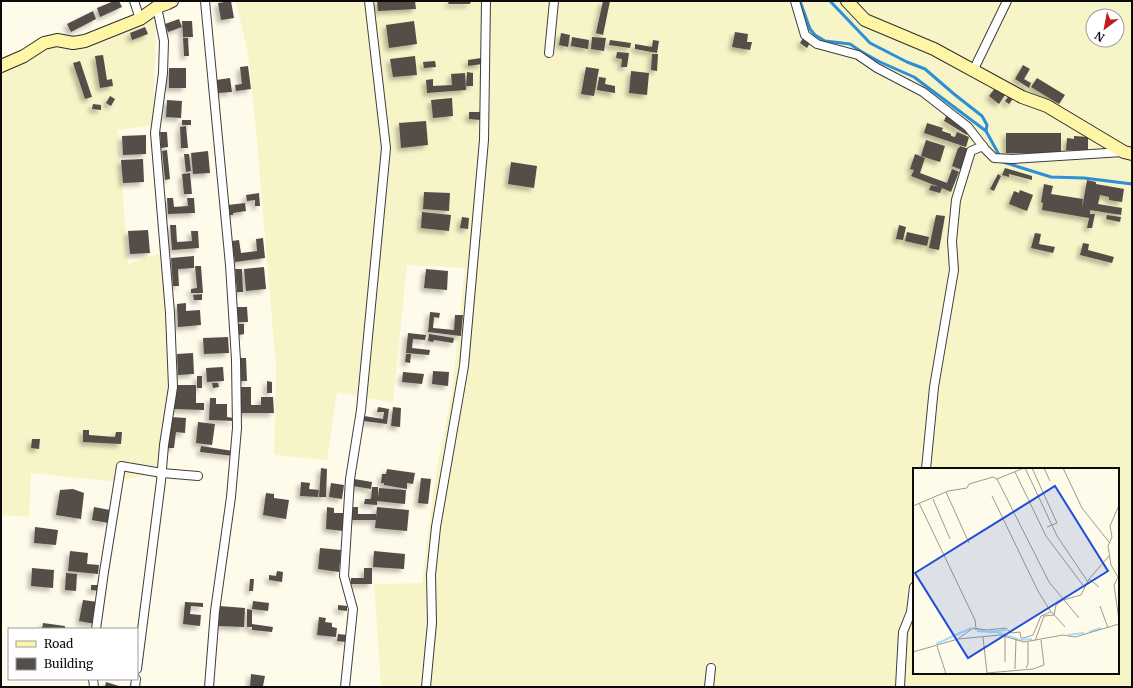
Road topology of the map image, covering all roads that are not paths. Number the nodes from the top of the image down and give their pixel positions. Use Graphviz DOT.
graph roads {
  1 [pos="134,1"];
  2 [pos="172,1"];
  3 [pos="205,1"];
  4 [pos="369,1"];
  5 [pos="486,1"];
  6 [pos="554,1"];
  7 [pos="795,1"];
  8 [pos="847,1"];
  9 [pos="1007,1"];
  10 [pos="157,7"];
  11 [pos="140,19"];
  12 [pos="549,53"];
  13 [pos="1,66"];
  14 [pos="973,71"];
  15 [pos="983,146"];
  16 [pos="1128,153"];
  17 [pos="926,468"];
  18 [pos="162,473"];
  19 [pos="198,476"];
  20 [pos="913,599"];
  21 [pos="96,628"];
  22 [pos="138,661"];
  23 [pos="711,668"];
  24 [pos="209,687"];
  25 [pos="345,687"];
  26 [pos="426,687"];
  27 [pos="709,687"];
  28 [pos="900,687"];
  1 -- 11 [label="street"];
  2 -- 10 [label="street"];
  3 -- 24 [label="street"];
  4 -- 25 [label="street"];
  5 -- 26 [label="street"];
  6 -- 12 [label="street"];
  7 -- 15 [label="street"];
  8 -- 14 [label="street"];
  9 -- 14 [label="street"];
  10 -- 11 [label="street"];
  10 -- 18 [label="street"];
  11 -- 13 [label="street"];
  14 -- 16 [label="street"];
  15 -- 16 [label="street"];
  15 -- 17 [label="street"];
  18 -- 19 [label="street"];
  18 -- 21 [label="street"];
  18 -- 22 [label="street"];
  20 -- 28 [label="street"];
  23 -- 27 [label="street"];
}
